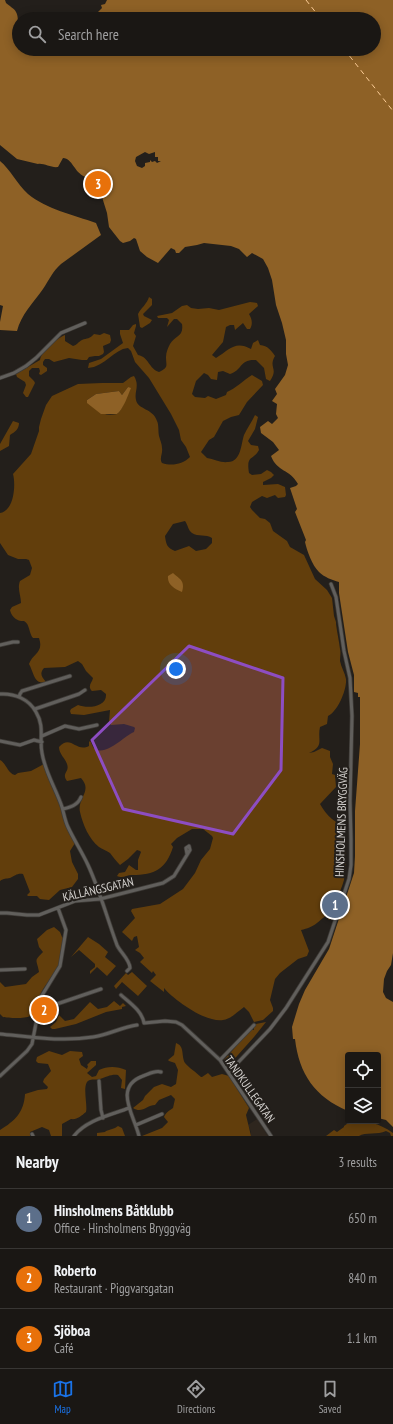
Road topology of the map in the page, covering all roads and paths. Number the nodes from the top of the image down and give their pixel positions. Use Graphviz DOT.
graph roads {
  1 [pos="85,323"];
  2 [pos="0,378"];
  3 [pos="331,584"];
  4 [pos="18,642"];
  5 [pos="0,645"];
  6 [pos="70,676"];
  7 [pos="85,690"];
  8 [pos="0,694"];
  9 [pos="19,697"];
  10 [pos="35,709"];
  11 [pos="98,725"];
  12 [pos="42,736"];
  13 [pos="0,741"];
  14 [pos="42,742"];
  15 [pos="81,797"];
  16 [pos="63,809"];
  17 [pos="188,854"];
  18 [pos="100,899"];
  19 [pos="58,908"];
  20 [pos="0,914"];
  21 [pos="25,969"];
  22 [pos="0,970"];
  23 [pos="127,971"];
  24 [pos="101,989"];
  25 [pos="121,995"];
  26 [pos="40,1004"];
  27 [pos="137,1025"];
  28 [pos="254,1025"];
  29 [pos="0,1034"];
  30 [pos="35,1038"];
  31 [pos="220,1060"];
  32 [pos="161,1072"];
  33 [pos="229,1072"];
  34 [pos="0,1076"];
  35 [pos="99,1081"];
  36 [pos="129,1108"];
  37 [pos="162,1114"];
  38 [pos="103,1118"];
  39 [pos="136,1125"];
  40 [pos="74,1136"];
  41 [pos="140,1136"];
  42 [pos="271,1136"];
  1 -- 2 [label="street"];
  3 -- 33 [label="street, HINSHOLMENS BRYGGVÄG"];
  4 -- 5 [label="street"];
  6 -- 9 [label="street"];
  7 -- 10 [label="street"];
  8 -- 9 [label="street"];
  9 -- 10 [label="street"];
  10 -- 12 [label="street"];
  11 -- 12 [label="street"];
  12 -- 14 [label="street"];
  13 -- 14 [label="street"];
  14 -- 16 [label="street"];
  15 -- 16 [label="street"];
  16 -- 18 [label="street"];
  17 -- 18 [label="street, KÄLLÄNGSGATAN"];
  18 -- 19 [label="street, KÄLLÄNGSGATAN"];
  18 -- 23 [label="street"];
  19 -- 20 [label="street, KÄLLÄNGSGATAN"];
  19 -- 26 [label="street"];
  21 -- 22 [label="street"];
  24 -- 26 [label="street"];
  25 -- 31 [label="street, TANDKULLEGATAN"];
  26 -- 30 [label="street"];
  27 -- 30 [label="street"];
  28 -- 31 [label="street"];
  29 -- 30 [label="street"];
  30 -- 34 [label="street"];
  31 -- 33 [label="street, TANDKULLEGATAN"];
  32 -- 36 [label="street"];
  33 -- 42 [label="street, TANDKULLEGATAN"];
  35 -- 38 [label="street"];
  36 -- 38 [label="street"];
  36 -- 39 [label="street"];
  37 -- 39 [label="street"];
  38 -- 40 [label="street"];
  39 -- 41 [label="street"];
}
